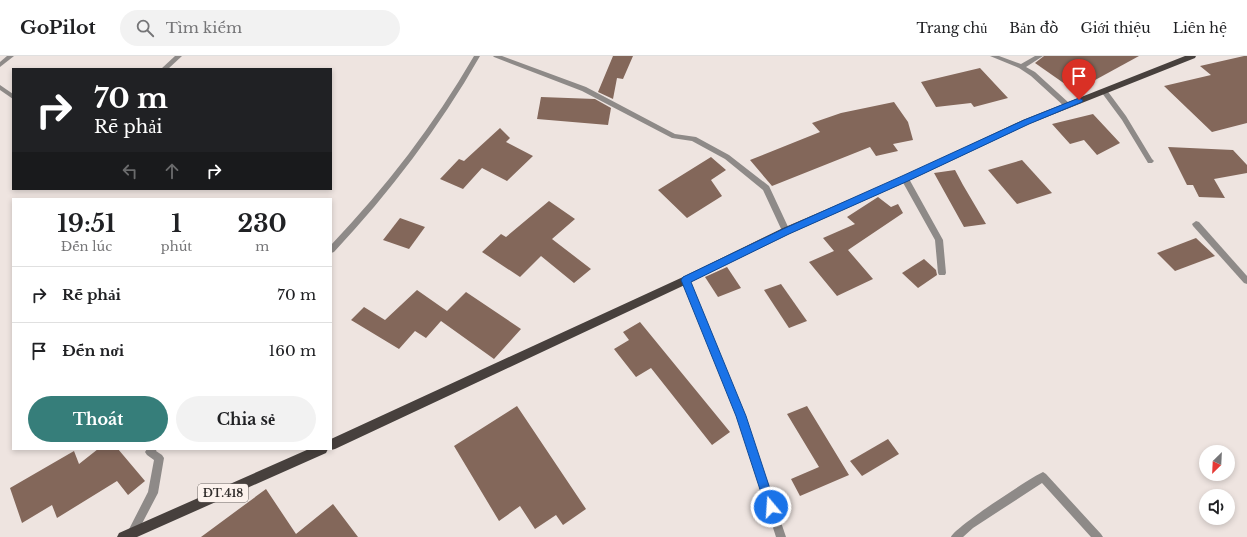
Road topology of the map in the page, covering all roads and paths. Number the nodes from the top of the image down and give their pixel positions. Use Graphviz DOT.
graph roads {
  1 [pos="11,56"];
  2 [pos="179,56"];
  3 [pos="478,56"];
  4 [pos="496,56"];
  5 [pos="993,56"];
  6 [pos="1040,56"];
  7 [pos="1192,56"];
  8 [pos="0,65"];
  9 [pos="1021,67"];
  10 [pos="165,68"];
  11 [pos="0,87"];
  12 [pos="1104,91"];
  13 [pos="12,96"];
  14 [pos="1067,105"];
  15 [pos="1150,162"];
  16 [pos="905,179"];
  17 [pos="1196,224"];
  18 [pos="786,231"];
  19 [pos="332,249"];
  20 [pos="942,273"];
  21 [pos="686,280"];
  22 [pos="1247,280"];
  23 [pos="332,445"];
  24 [pos="151,450"];
  25 [pos="320,450"];
  26 [pos="128,536"];
  27 [pos="781,537"];
  28 [pos="956,537"];
  29 [pos="1098,537"];
  1 -- 8 [label="street"];
  2 -- 10 [label="street"];
  3 -- 19 [label="street"];
  4 -- 18 [label="street"];
  5 -- 9 [label="street"];
  6 -- 9 [label="street"];
  7 -- 12 [label="main road"];
  9 -- 14 [label="street"];
  11 -- 13 [label="street"];
  12 -- 14 [label="main road"];
  12 -- 15 [label="street"];
  14 -- 16 [label="main road"];
  16 -- 18 [label="main road"];
  16 -- 20 [label="street"];
  17 -- 22 [label="street"];
  18 -- 21 [label="main road"];
  21 -- 23 [label="main road"];
  21 -- 27 [label="street"];
  24 -- 26 [label="street"];
  25 -- 26 [label="main road, ĐT.418"];
  28 -- 29 [label="street"];
}
